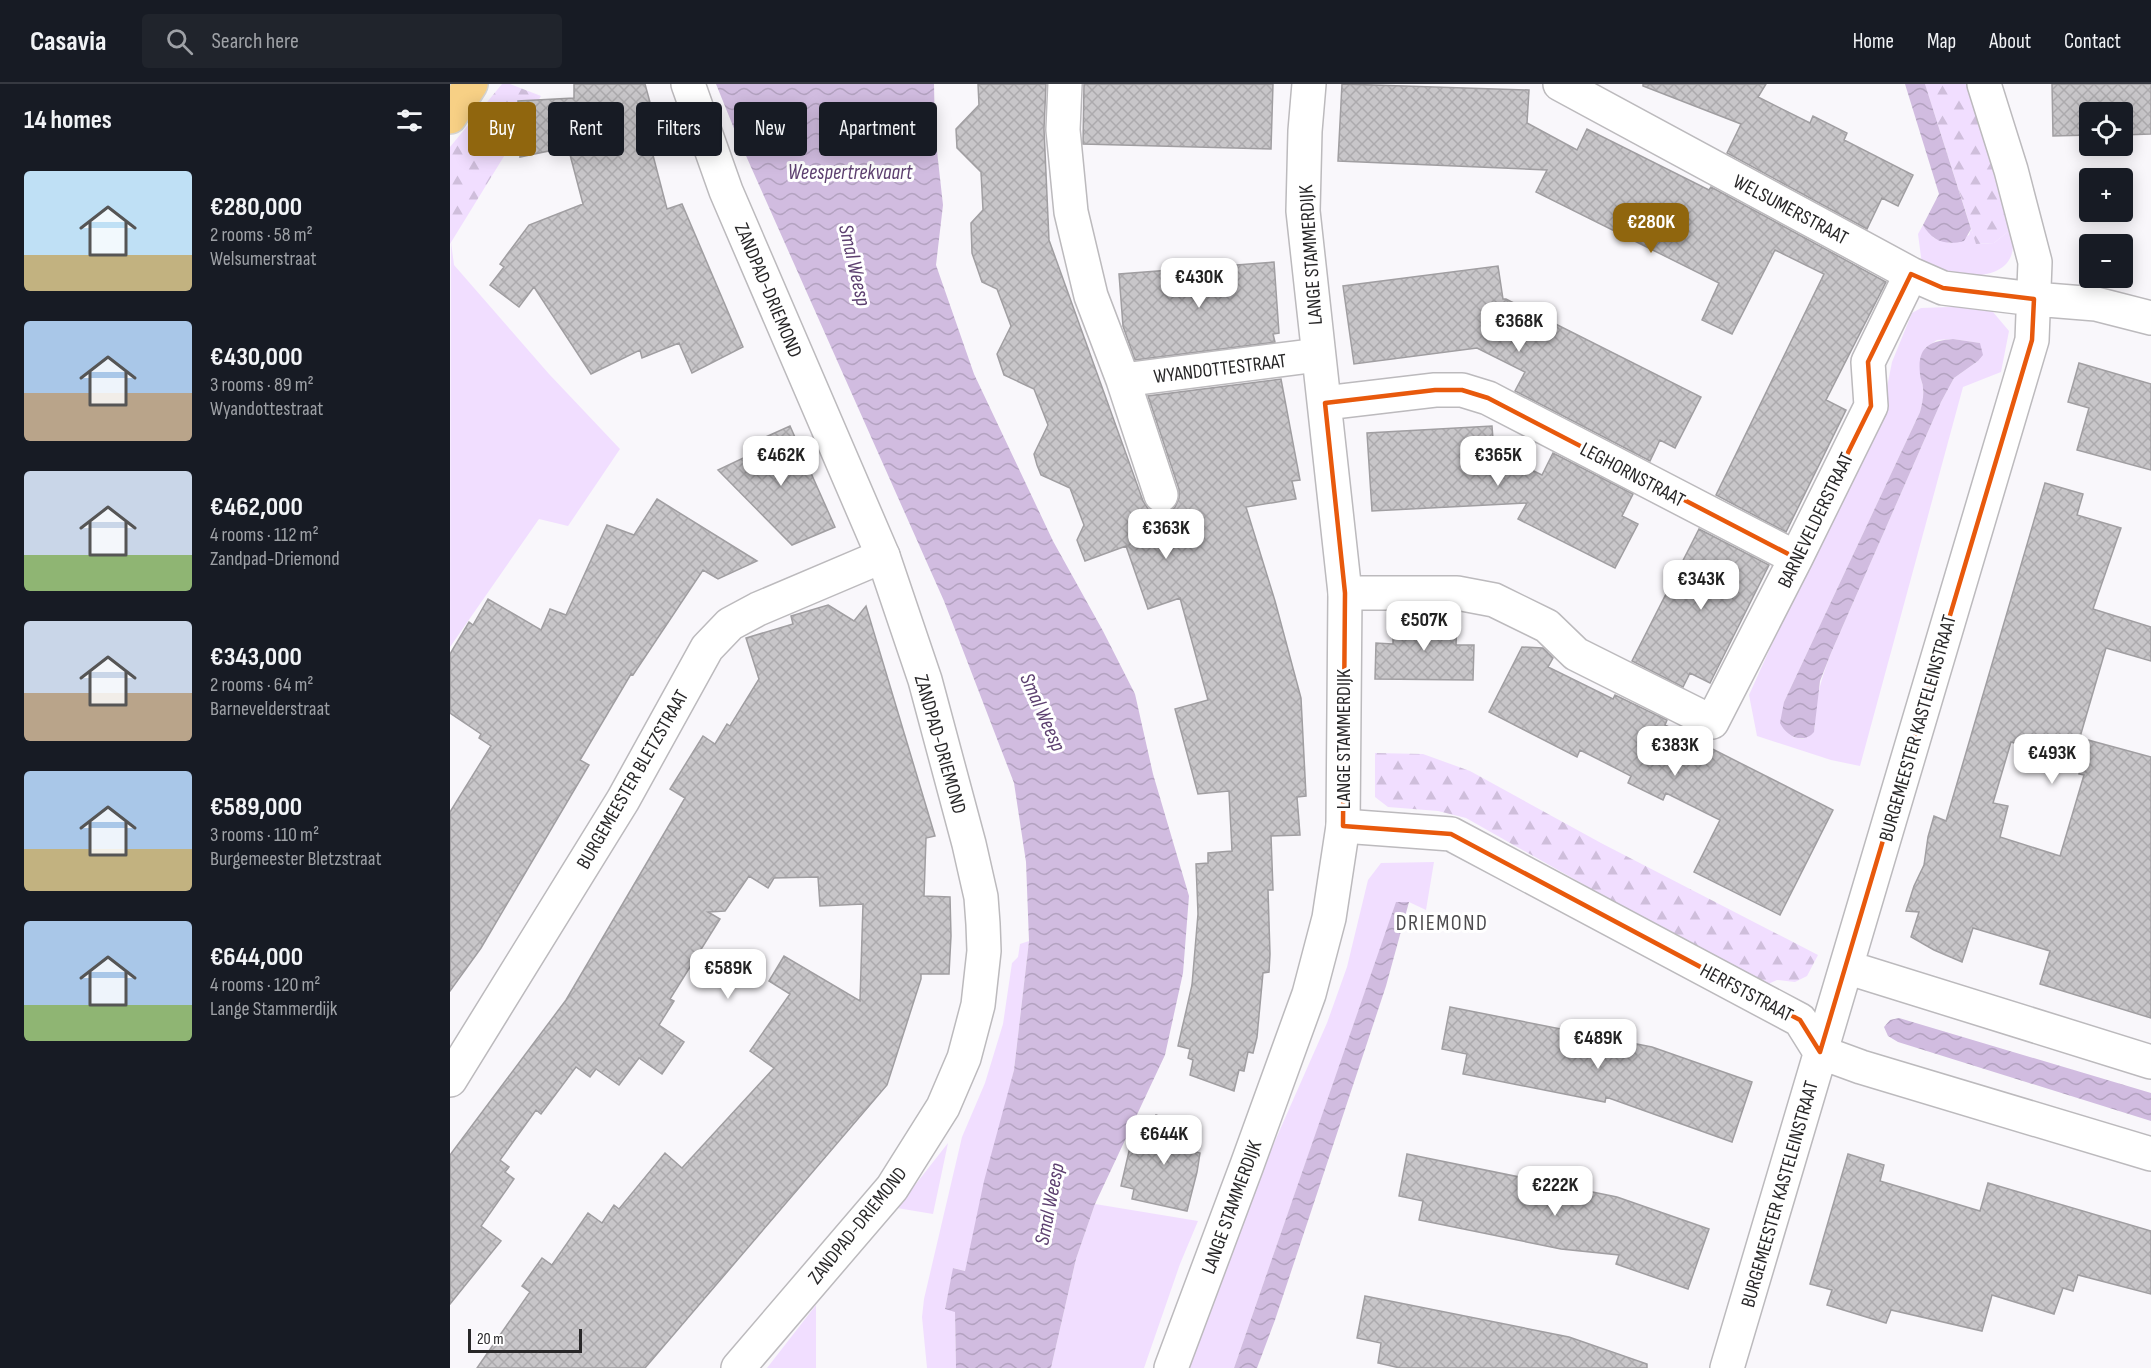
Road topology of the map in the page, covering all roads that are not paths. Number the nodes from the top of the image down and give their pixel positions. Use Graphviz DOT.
graph roads {
  1 [pos="471,84"];
  2 [pos="688,84"];
  3 [pos="1065,84"];
  4 [pos="1309,84"];
  5 [pos="1560,84"];
  6 [pos="1984,84"];
  7 [pos="450,117"];
  8 [pos="1911,274"];
  9 [pos="2034,299"];
  10 [pos="2151,318"];
  11 [pos="1318,356"];
  12 [pos="1123,380"];
  13 [pos="1325,403"];
  14 [pos="1161,495"];
  15 [pos="883,556"];
  16 [pos="1796,558"];
  17 [pos="1345,593"];
  18 [pos="1343,826"];
  19 [pos="1846,967"];
  20 [pos="1820,1052"];
  21 [pos="2151,1062"];
  22 [pos="450,1080"];
  23 [pos="2151,1154"];
  24 [pos="738,1368"];
  25 [pos="1171,1368"];
  26 [pos="1728,1368"];
  1 -- 7 [label="main road"];
  2 -- 15 [label="street, ZANDPAD-DRIEMOND"];
  3 -- 12 [label="street, WYANDOTTESTRAAT"];
  4 -- 11 [label="street, LANGE STAMMERDIJK"];
  5 -- 8 [label="street, WELSUMERSTRAAT"];
  6 -- 9 [label="street, BURGEMEESTER KASTELEINSTRAAT"];
  8 -- 9 [label="street, WELSUMERSTRAAT"];
  8 -- 16 [label="street, BARNEVELDERSTRAAT"];
  9 -- 10 [label="street, WELSUMERSTRAAT"];
  9 -- 19 [label="street, BURGEMEESTER KASTELEINSTRAAT"];
  11 -- 12 [label="street, WYANDOTTESTRAAT"];
  11 -- 13 [label="street, LANGE STAMMERDIJK"];
  12 -- 14 [label="street, WYANDOTTESTRAAT"];
  13 -- 16 [label="street, LEGHORNSTRAAT"];
  13 -- 17 [label="street, LANGE STAMMERDIJK"];
  15 -- 22 [label="street, BURGEMEESTER BLETZSTRAAT"];
  15 -- 24 [label="street, ZANDPAD-DRIEMOND"];
  16 -- 17 [label="street, BARNEVELDERSTRAAT"];
  17 -- 18 [label="street, LANGE STAMMERDIJK"];
  18 -- 20 [label="street, HERFSTSTRAAT"];
  18 -- 25 [label="street, LANGE STAMMERDIJK"];
  19 -- 20 [label="street, BURGEMEESTER KASTELEINSTRAAT"];
  19 -- 21 [label="street"];
  20 -- 23 [label="street"];
  20 -- 26 [label="street, BURGEMEESTER KASTELEINSTRAAT"];
}
